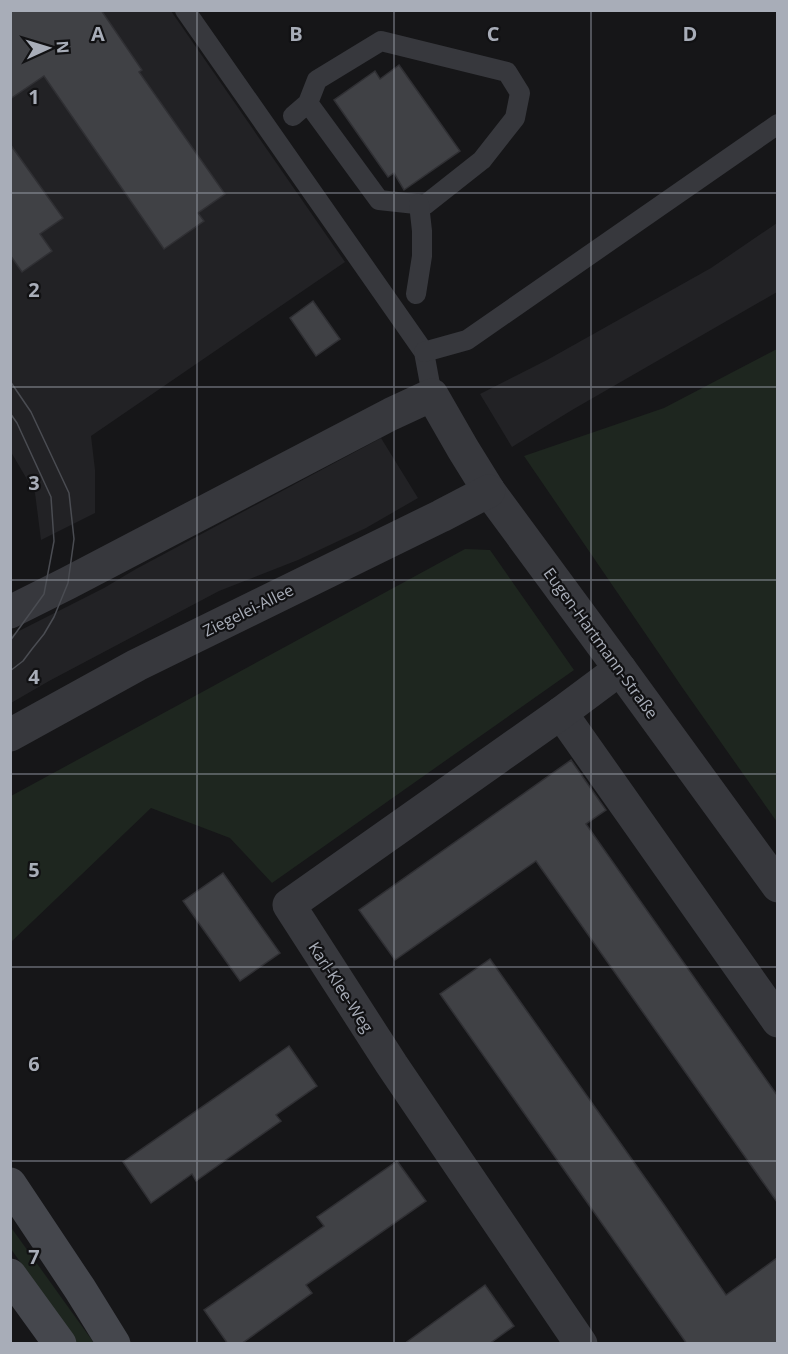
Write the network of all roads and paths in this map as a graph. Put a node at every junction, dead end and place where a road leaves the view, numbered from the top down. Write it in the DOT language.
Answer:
graph roads {
  1 [pos="185,10"];
  2 [pos="308,103"];
  3 [pos="293,116"];
  4 [pos="777,124"];
  5 [pos="419,204"];
  6 [pos="416,294"];
  7 [pos="424,352"];
  8 [pos="432,394"];
  9 [pos="489,491"];
  10 [pos="10,612"];
  11 [pos="620,669"];
  12 [pos="561,713"];
  13 [pos="10,735"];
  14 [pos="777,886"];
  15 [pos="777,1021"];
  16 [pos="10,1184"];
  17 [pos="10,1275"];
  18 [pos="60,1344"];
  19 [pos="114,1344"];
  20 [pos="581,1344"];
  1 -- 7 [label="lane"];
  2 -- 3 [label="lane"];
  2 -- 5 [label="lane"];
  2 -- 5 [label="lane"];
  4 -- 7 [label="lane"];
  5 -- 6 [label="lane"];
  7 -- 8 [label="lane"];
  8 -- 9 [label="street, Eugen-Hartmann-Straße"];
  8 -- 10 [label="street"];
  9 -- 11 [label="street, Eugen-Hartmann-Straße"];
  9 -- 13 [label="street, Ziegelei-Allee"];
  11 -- 12 [label="street, Karl-Klee-Weg"];
  11 -- 14 [label="street, Eugen-Hartmann-Straße"];
  12 -- 15 [label="street"];
  12 -- 20 [label="street, Karl-Klee-Weg"];
  16 -- 19 [label="main road"];
  17 -- 18 [label="main road"];
}
